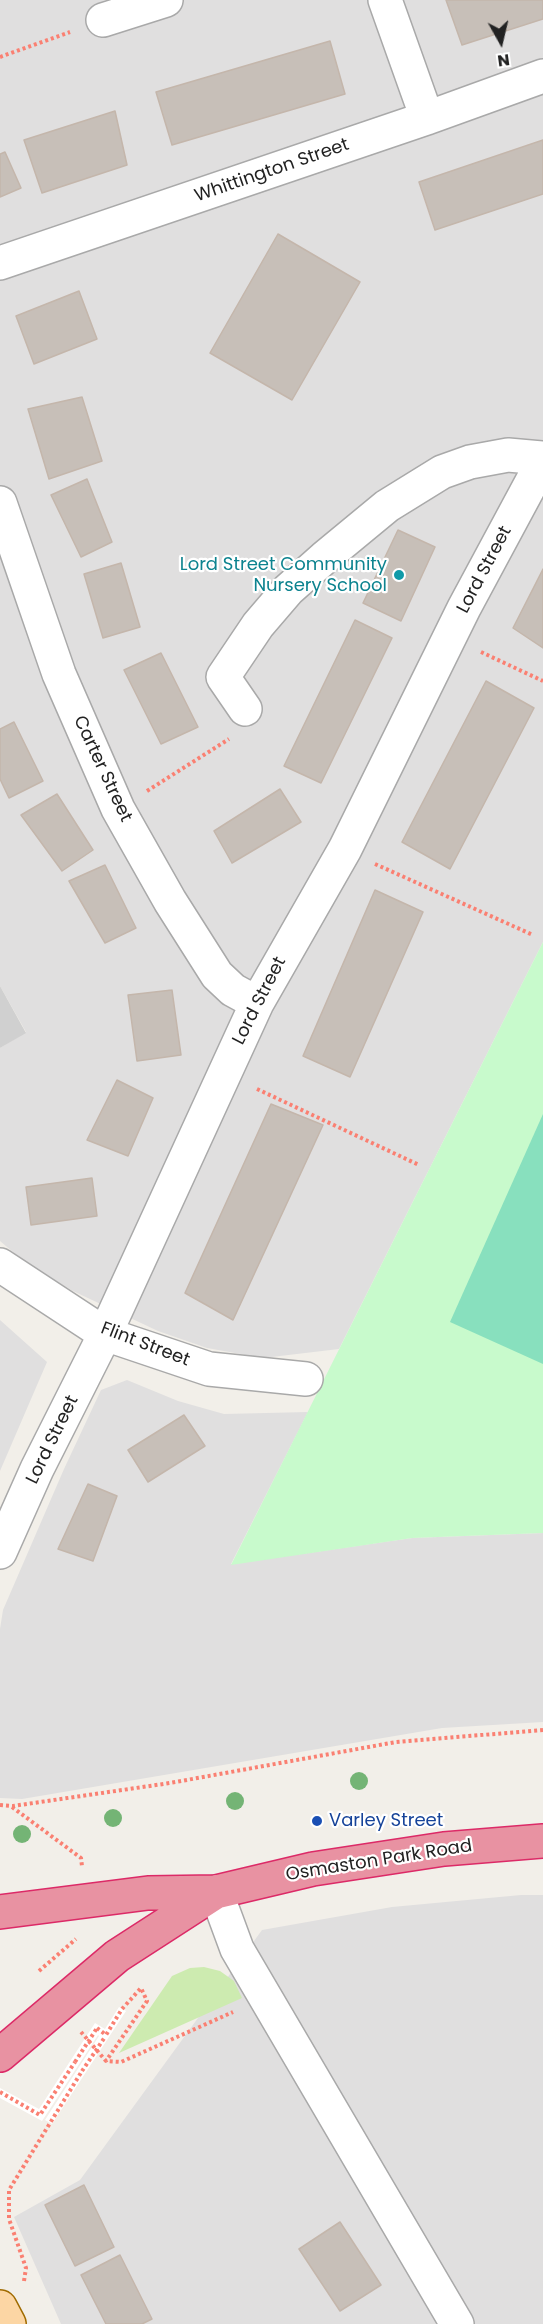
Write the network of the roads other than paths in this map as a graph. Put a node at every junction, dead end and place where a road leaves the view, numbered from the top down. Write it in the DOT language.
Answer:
graph roads {
  1 [pos="166,0"];
  2 [pos="385,0"];
  3 [pos="103,20"];
  4 [pos="543,76"];
  5 [pos="427,118"];
  6 [pos="0,263"];
  7 [pos="543,459"];
  8 [pos="0,503"];
  9 [pos="245,709"];
  10 [pos="257,1003"];
  11 [pos="0,1265"];
  12 [pos="105,1334"];
  13 [pos="306,1379"];
  14 [pos="0,1552"];
  15 [pos="543,1841"];
  16 [pos="216,1892"];
  17 [pos="0,1912"];
  18 [pos="0,2055"];
  19 [pos="457,2324"];
  1 -- 3 [label="street"];
  2 -- 5 [label="street"];
  4 -- 5 [label="street, Whittington Street"];
  5 -- 6 [label="street, Whittington Street"];
  7 -- 9 [label="street"];
  7 -- 10 [label="street, Lord Street"];
  8 -- 10 [label="street, Carter Street"];
  10 -- 12 [label="street, Lord Street"];
  11 -- 12 [label="street, Flint Street"];
  12 -- 13 [label="street, Flint Street"];
  12 -- 14 [label="street, Lord Street"];
  15 -- 16 [label="highway, Osmaston Park Road"];
  16 -- 17 [label="highway, Osmaston Park Road"];
  16 -- 18 [label="highway, Osmaston Park Road"];
  16 -- 19 [label="street"];
}
